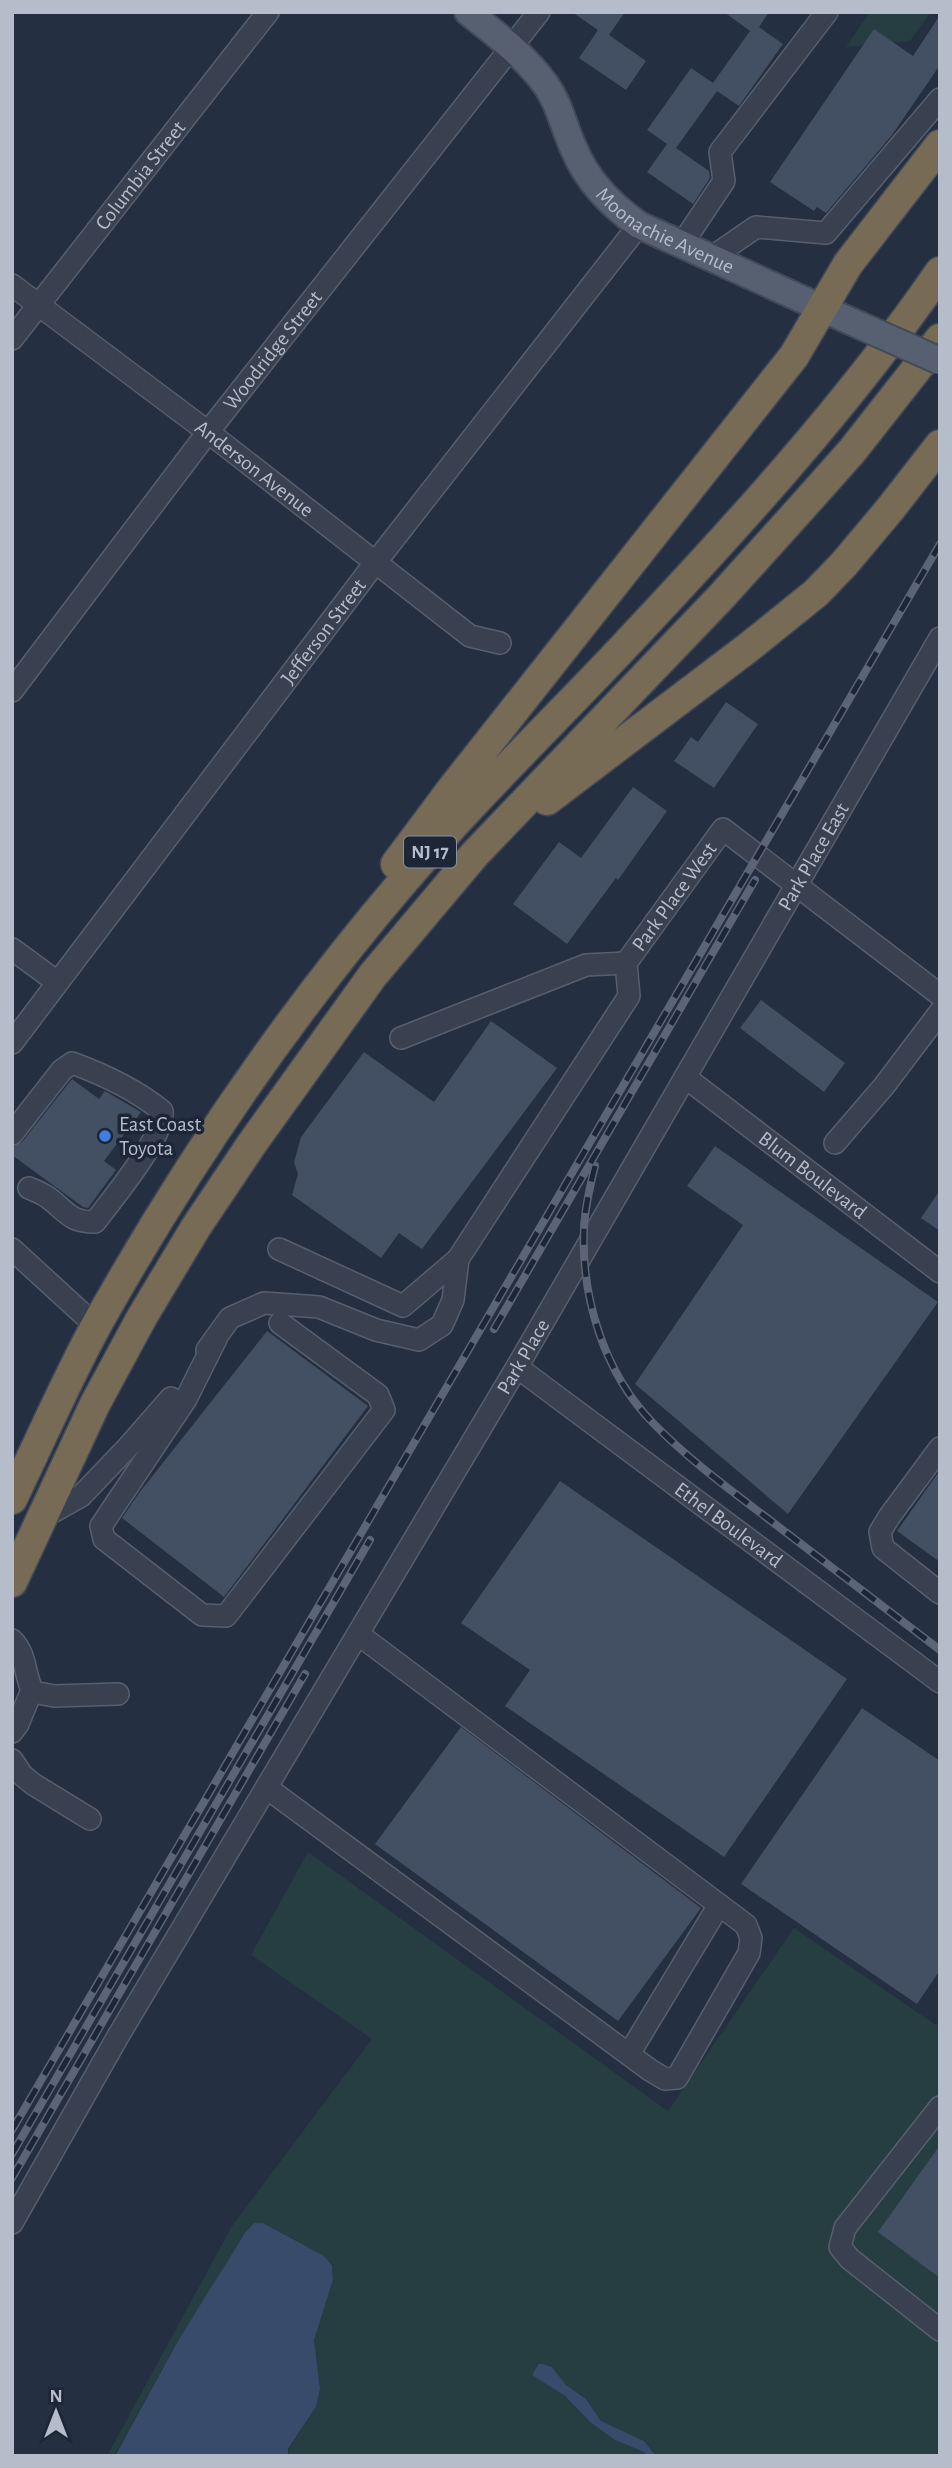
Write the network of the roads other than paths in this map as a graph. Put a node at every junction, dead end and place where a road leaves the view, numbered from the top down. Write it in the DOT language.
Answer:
graph roads {
  1 [pos="268,12"];
  2 [pos="468,12"];
  3 [pos="539,12"];
  4 [pos="827,12"];
  5 [pos="513,47"];
  6 [pos="940,99"];
  7 [pos="940,145"];
  8 [pos="639,225"];
  9 [pos="682,244"];
  10 [pos="711,258"];
  11 [pos="940,272"];
  12 [pos="12,285"];
  13 [pos="38,305"];
  14 [pos="822,307"];
  15 [pos="12,339"];
  16 [pos="940,339"];
  17 [pos="940,361"];
  18 [pos="208,432"];
  19 [pos="940,445"];
  20 [pos="375,563"];
  21 [pos="940,638"];
  22 [pos="500,643"];
  23 [pos="12,691"];
  24 [pos="474,855"];
  25 [pos="797,885"];
  26 [pos="12,949"];
  27 [pos="626,963"];
  28 [pos="57,982"];
  29 [pos="940,995"];
  30 [pos="940,1012"];
  31 [pos="401,1038"];
  32 [pos="12,1043"];
  33 [pos="272,1050"];
  34 [pos="685,1077"];
  35 [pos="12,1135"];
  36 [pos="835,1143"];
  37 [pos="29,1188"];
  38 [pos="12,1249"];
  39 [pos="279,1249"];
  40 [pos="458,1259"];
  41 [pos="940,1272"];
  42 [pos="280,1323"];
  43 [pos="96,1326"];
  44 [pos="216,1339"];
  45 [pos="517,1367"];
  46 [pos="940,1448"];
  47 [pos="12,1499"];
  48 [pos="40,1519"];
  49 [pos="12,1582"];
  50 [pos="940,1593"];
  51 [pos="358,1634"];
  52 [pos="12,1640"];
  53 [pos="940,1682"];
  54 [pos="32,1690"];
  55 [pos="118,1694"];
  56 [pos="12,1732"];
  57 [pos="12,1760"];
  58 [pos="267,1788"];
  59 [pos="90,1819"];
  60 [pos="719,1905"];
  61 [pos="629,2054"];
  62 [pos="940,2107"];
  63 [pos="12,2222"];
  64 [pos="940,2330"];
  1 -- 13 [label="street, Columbia Street"];
  2 -- 5 [label="main road, Moonachie Avenue"];
  3 -- 5 [label="street, Woodridge Street"];
  4 -- 9 [label="street"];
  5 -- 8 [label="main road, Moonachie Avenue"];
  5 -- 18 [label="street, Woodridge Street"];
  6 -- 10 [label="street"];
  7 -- 14 [label="highway"];
  8 -- 9 [label="main road, Moonachie Avenue"];
  8 -- 20 [label="street, Jefferson Street"];
  9 -- 10 [label="main road, Moonachie Avenue"];
  10 -- 14 [label="main road, Moonachie Avenue"];
  11 -- 33 [label="highway, NJ 17"];
  12 -- 13 [label="street, Anderson Avenue"];
  13 -- 15 [label="street, Columbia Street"];
  13 -- 18 [label="street, Anderson Avenue"];
  14 -- 17 [label="main road, Moonachie Avenue, bridge"];
  14 -- 33 [label="highway"];
  16 -- 24 [label="highway, NJ 17"];
  18 -- 20 [label="street, Anderson Avenue"];
  18 -- 23 [label="street, Woodridge Street"];
  19 -- 24 [label="highway"];
  20 -- 22 [label="street, Anderson Avenue"];
  20 -- 28 [label="street, Jefferson Street"];
  21 -- 25 [label="street, Park Place East"];
  24 -- 48 [label="highway, NJ 17"];
  25 -- 27 [label="street, Park Place West"];
  25 -- 29 [label="street"];
  25 -- 34 [label="street, Park Place East"];
  26 -- 28 [label="street"];
  27 -- 31 [label="street"];
  27 -- 40 [label="street"];
  28 -- 32 [label="street, Jefferson Street"];
  30 -- 36 [label="street"];
  33 -- 43 [label="highway, NJ 17"];
  34 -- 41 [label="street, Blum Boulevard"];
  34 -- 45 [label="street, Park Place"];
  35 -- 37 [label="street"];
  38 -- 43 [label="street"];
  39 -- 40 [label="street"];
  40 -- 44 [label="street"];
  42 -- 44 [label="street"];
  43 -- 47 [label="highway, NJ 17"];
  44 -- 48 [label="street"];
  45 -- 51 [label="street, Park Place"];
  45 -- 53 [label="street, Ethel Boulevard"];
  46 -- 50 [label="street"];
  48 -- 49 [label="highway, NJ 17"];
  51 -- 58 [label="street, Park Place"];
  51 -- 60 [label="street"];
  52 -- 54 [label="street"];
  54 -- 55 [label="street"];
  54 -- 56 [label="street"];
  57 -- 59 [label="street"];
  58 -- 61 [label="street"];
  58 -- 63 [label="street, Park Place"];
  60 -- 61 [label="street"];
  60 -- 61 [label="street"];
  62 -- 64 [label="street"];
}
